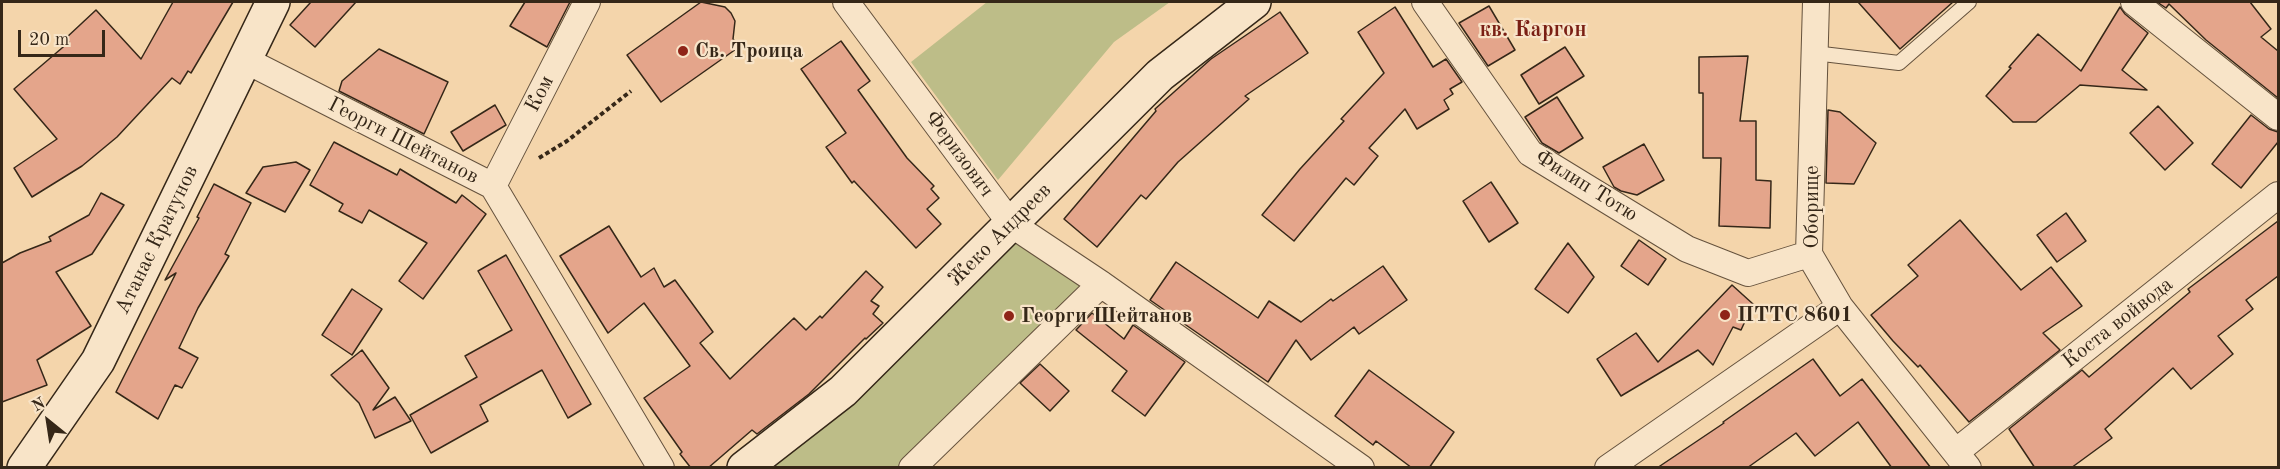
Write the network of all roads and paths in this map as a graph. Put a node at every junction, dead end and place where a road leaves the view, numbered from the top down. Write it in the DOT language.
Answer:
graph roads {
  1 [pos="273,2"];
  2 [pos="587,2"];
  3 [pos="846,2"];
  4 [pos="1254,2"];
  5 [pos="1425,2"];
  6 [pos="1816,2"];
  7 [pos="1968,2"];
  8 [pos="2134,2"];
  9 [pos="1814,53"];
  10 [pos="245,60"];
  11 [pos="631,91"];
  12 [pos="2278,117"];
  13 [pos="493,186"];
  14 [pos="2278,195"];
  15 [pos="1011,224"];
  16 [pos="1809,254"];
  17 [pos="1101,285"];
  18 [pos="1840,307"];
  19 [pos="1962,459"];
  20 [pos="24,468"];
  21 [pos="661,468"];
  22 [pos="744,468"];
  23 [pos="912,468"];
  24 [pos="1361,468"];
  25 [pos="1608,468"];
  1 -- 10 [label="street, Атанас Кратунов"];
  2 -- 13 [label="street, Ком"];
  3 -- 15 [label="street, Феризович"];
  4 -- 15 [label="street, Жеко Андреев"];
  5 -- 16 [label="street, Филип Тотю"];
  6 -- 9 [label="street, Оборище"];
  7 -- 9 [label="lane"];
  8 -- 12 [label="street"];
  9 -- 16 [label="street, Оборище"];
  10 -- 13 [label="street, Георги Шейтанов"];
  10 -- 20 [label="street, Атанас Кратунов"];
  11 -- 13 [label="path"];
  13 -- 21 [label="street, Георги Шейтанов"];
  14 -- 19 [label="street, Коста войвода"];
  15 -- 17 [label="street, Феризович"];
  15 -- 22 [label="street, Жеко Андреев"];
  16 -- 18 [label="street, Оборище"];
  17 -- 23 [label="street"];
  17 -- 24 [label="street, Феризович"];
  18 -- 19 [label="street, Оборище"];
  18 -- 25 [label="street"];
}
